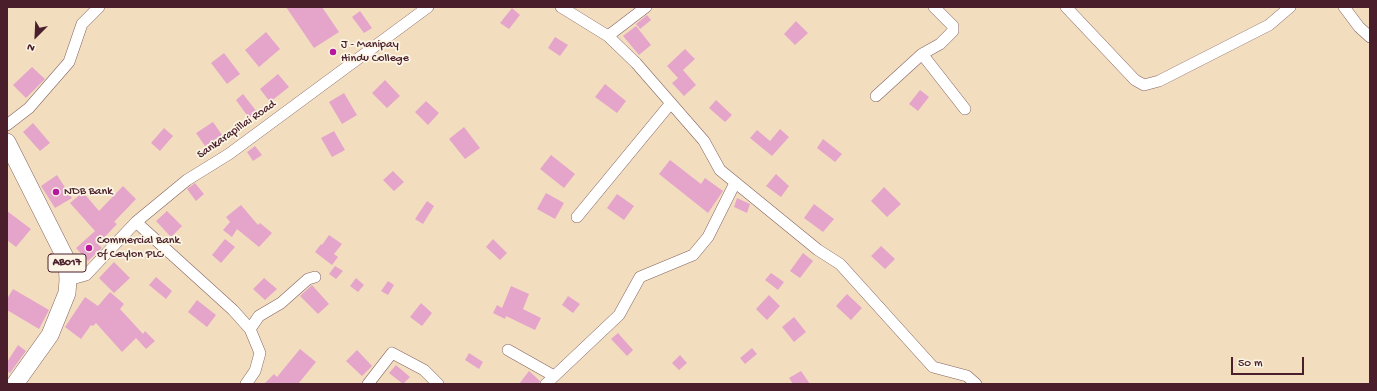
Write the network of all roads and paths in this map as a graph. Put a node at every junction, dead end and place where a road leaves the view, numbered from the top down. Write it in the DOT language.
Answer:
graph roads {
  1 [pos="99,7"];
  2 [pos="428,7"];
  3 [pos="561,7"];
  4 [pos="646,7"];
  5 [pos="934,7"];
  6 [pos="1066,7"];
  7 [pos="1290,7"];
  8 [pos="1344,7"];
  9 [pos="608,36"];
  10 [pos="1370,37"];
  11 [pos="922,54"];
  12 [pos="876,96"];
  13 [pos="671,103"];
  14 [pos="965,109"];
  15 [pos="7,125"];
  16 [pos="9,150"];
  17 [pos="735,183"];
  18 [pos="577,217"];
  19 [pos="136,222"];
  20 [pos="315,277"];
  21 [pos="68,280"];
  22 [pos="250,329"];
  23 [pos="508,350"];
  24 [pos="550,380"];
  25 [pos="15,384"];
  26 [pos="246,384"];
  27 [pos="368,384"];
  28 [pos="438,384"];
  29 [pos="976,384"];
  1 -- 15 [label="street"];
  2 -- 19 [label="street, Sankarapillai Road"];
  3 -- 9 [label="street"];
  4 -- 9 [label="street"];
  5 -- 11 [label="street"];
  6 -- 7 [label="street"];
  8 -- 10 [label="street"];
  9 -- 13 [label="street"];
  11 -- 12 [label="street"];
  11 -- 14 [label="street"];
  13 -- 17 [label="street"];
  13 -- 18 [label="street"];
  16 -- 21 [label="main road, AB017"];
  17 -- 24 [label="street"];
  17 -- 29 [label="street"];
  19 -- 21 [label="street, Sankarapillai Road"];
  19 -- 22 [label="street"];
  20 -- 22 [label="street"];
  21 -- 25 [label="main road, AB017"];
  22 -- 26 [label="street"];
  23 -- 24 [label="street"];
  27 -- 28 [label="street"];
}
